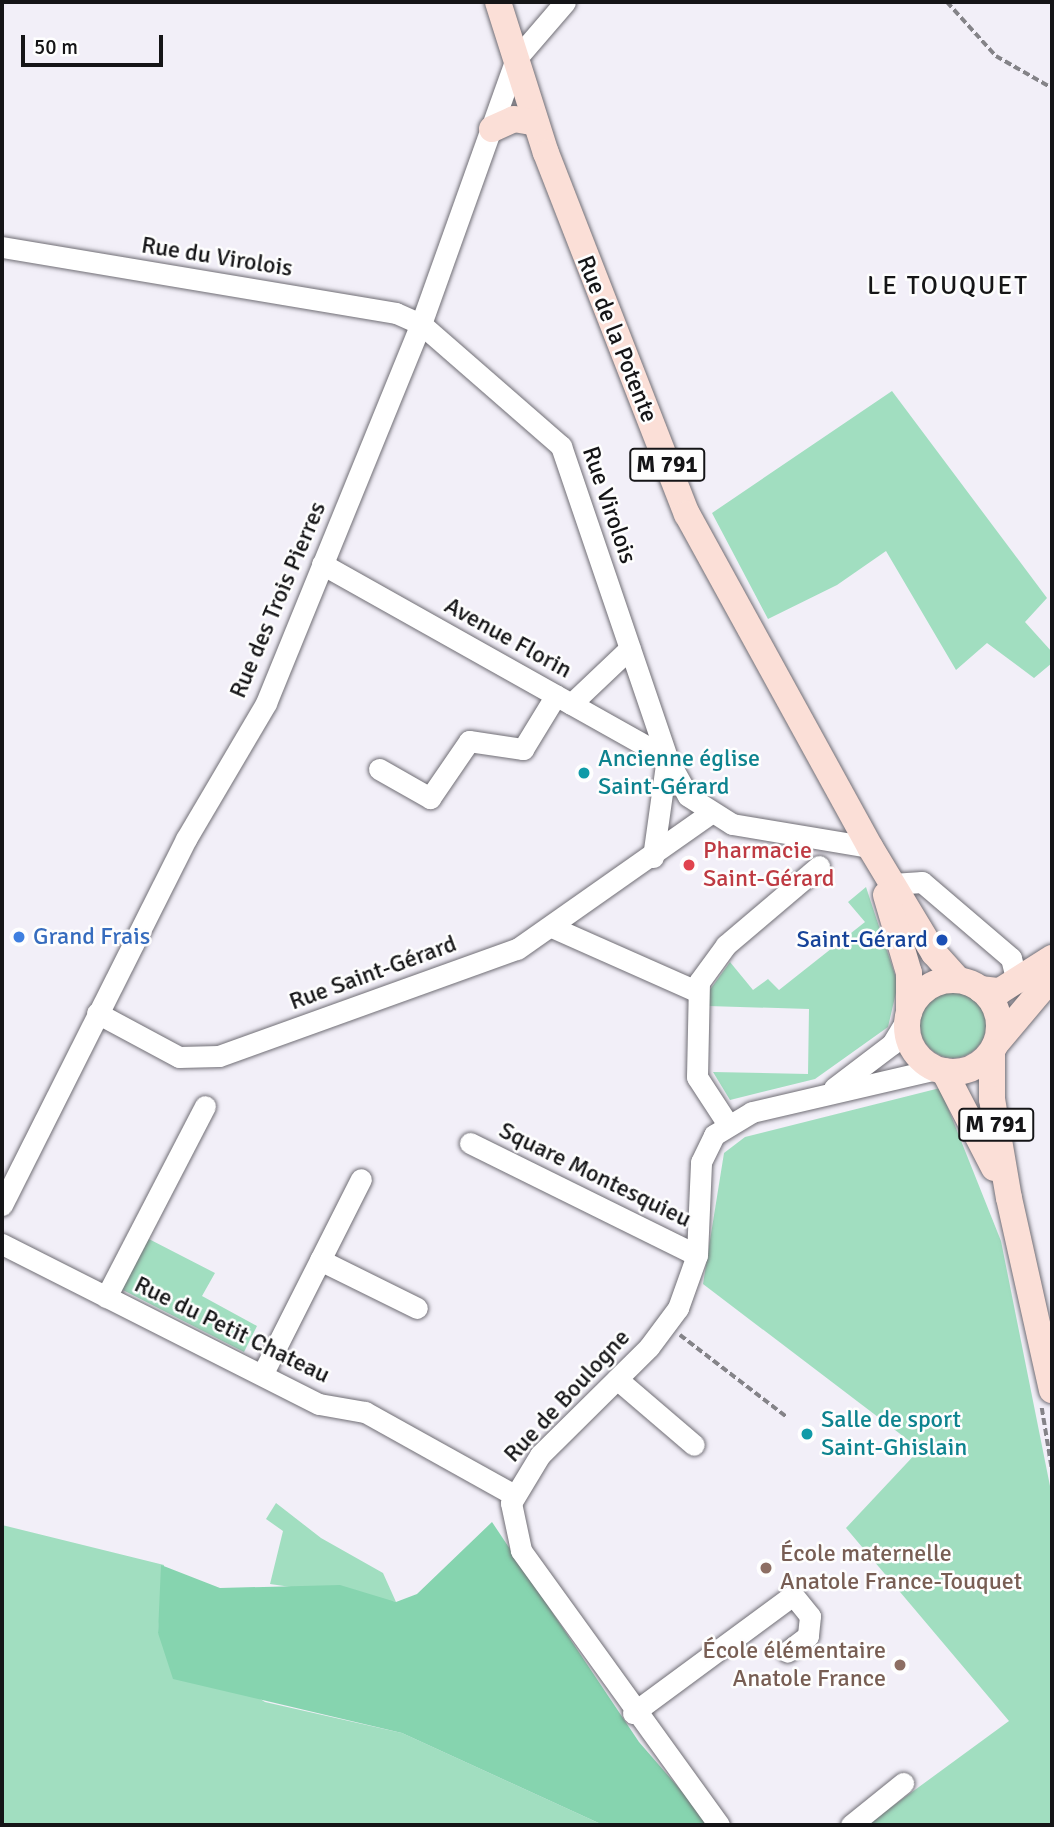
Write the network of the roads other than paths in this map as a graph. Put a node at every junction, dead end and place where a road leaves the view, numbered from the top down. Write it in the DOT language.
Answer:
graph roads {
  1 [pos="499,2"];
  2 [pos="565,2"];
  3 [pos="516,59"];
  4 [pos="536,122"];
  5 [pos="492,129"];
  6 [pos="2,247"];
  7 [pos="421,324"];
  8 [pos="322,564"];
  9 [pos="630,648"];
  10 [pos="563,699"];
  11 [pos="667,758"];
  12 [pos="379,769"];
  13 [pos="709,814"];
  14 [pos="870,847"];
  15 [pos="653,857"];
  16 [pos="819,866"];
  17 [pos="892,884"];
  18 [pos="554,928"];
  19 [pos="1052,958"];
  20 [pos="1052,976"];
  21 [pos="1017,982"];
  22 [pos="969,984"];
  23 [pos="696,991"];
  24 [pos="97,1013"];
  25 [pos="908,1016"];
  26 [pos="994,1048"];
  27 [pos="940,1070"];
  28 [pos="816,1096"];
  29 [pos="205,1106"];
  30 [pos="727,1123"];
  31 [pos="470,1143"];
  32 [pos="361,1179"];
  33 [pos="1009,1198"];
  34 [pos="2,1205"];
  35 [pos="2,1244"];
  36 [pos="696,1255"];
  37 [pos="320,1260"];
  38 [pos="106,1297"];
  39 [pos="417,1308"];
  40 [pos="263,1374"];
  41 [pos="617,1379"];
  42 [pos="1052,1390"];
  43 [pos="694,1445"];
  44 [pos="514,1494"];
  45 [pos="787,1653"];
  46 [pos="633,1713"];
  47 [pos="903,1783"];
  48 [pos="719,1825"];
  49 [pos="851,1825"];
  1 -- 3 [label="main road, Rue de la Potente / M 791"];
  2 -- 3 [label="street, Rue des Trois Pierres"];
  3 -- 4 [label="main road, Rue de la Potente / M 791"];
  3 -- 5 [label="street, Rue des Trois Pierres"];
  4 -- 5 [label="main road"];
  4 -- 14 [label="main road, Rue de la Potente / M 791"];
  5 -- 7 [label="street, Rue des Trois Pierres"];
  6 -- 7 [label="street, Rue du Virolois"];
  7 -- 8 [label="street, Rue des Trois Pierres"];
  7 -- 9 [label="street, Rue Virolois"];
  8 -- 10 [label="street, Avenue Florin"];
  8 -- 24 [label="street, Rue des Trois Pierres"];
  9 -- 10 [label="street"];
  9 -- 11 [label="street, Rue Virolois"];
  10 -- 11 [label="street, Avenue Florin"];
  10 -- 12 [label="street"];
  11 -- 13 [label="street, Rue Virolois"];
  11 -- 15 [label="street"];
  13 -- 14 [label="street"];
  13 -- 15 [label="street, Rue Saint-Gérard"];
  14 -- 17 [label="main road, Rue de la Potente / M 791"];
  14 -- 25 [label="main road, Rue de la Potente / M 791"];
  15 -- 18 [label="street, Rue Saint-Gérard"];
  16 -- 23 [label="street"];
  17 -- 21 [label="street"];
  17 -- 22 [label="main road, Rue de la Potente / M 791"];
  18 -- 23 [label="street"];
  18 -- 24 [label="street, Rue Saint-Gérard"];
  19 -- 21 [label="main road"];
  20 -- 26 [label="main road"];
  21 -- 22 [label="main road"];
  22 -- 25 [label="main road"];
  22 -- 26 [label="main road"];
  23 -- 30 [label="street"];
  24 -- 34 [label="street, Rue des Trois Pierres"];
  25 -- 27 [label="main road"];
  25 -- 28 [label="street"];
  26 -- 27 [label="main road"];
  26 -- 33 [label="main road, M 791"];
  27 -- 28 [label="street"];
  27 -- 33 [label="main road, M 791"];
  28 -- 30 [label="street"];
  29 -- 38 [label="street"];
  30 -- 36 [label="street, Rue de Boulogne"];
  31 -- 36 [label="street, Square Montesquieu"];
  32 -- 37 [label="street"];
  33 -- 42 [label="main road, M 791"];
  35 -- 38 [label="street, Rue du Petit Chateau"];
  36 -- 41 [label="street, Rue de Boulogne"];
  37 -- 39 [label="street"];
  37 -- 40 [label="street"];
  38 -- 40 [label="street, Rue du Petit Chateau"];
  40 -- 44 [label="street, Rue du Petit Chateau"];
  41 -- 43 [label="street"];
  41 -- 44 [label="street, Rue de Boulogne"];
  44 -- 46 [label="street, Rue de Boulogne"];
  45 -- 46 [label="street"];
  46 -- 48 [label="street, Rue de Boulogne"];
  47 -- 49 [label="street"];
}
